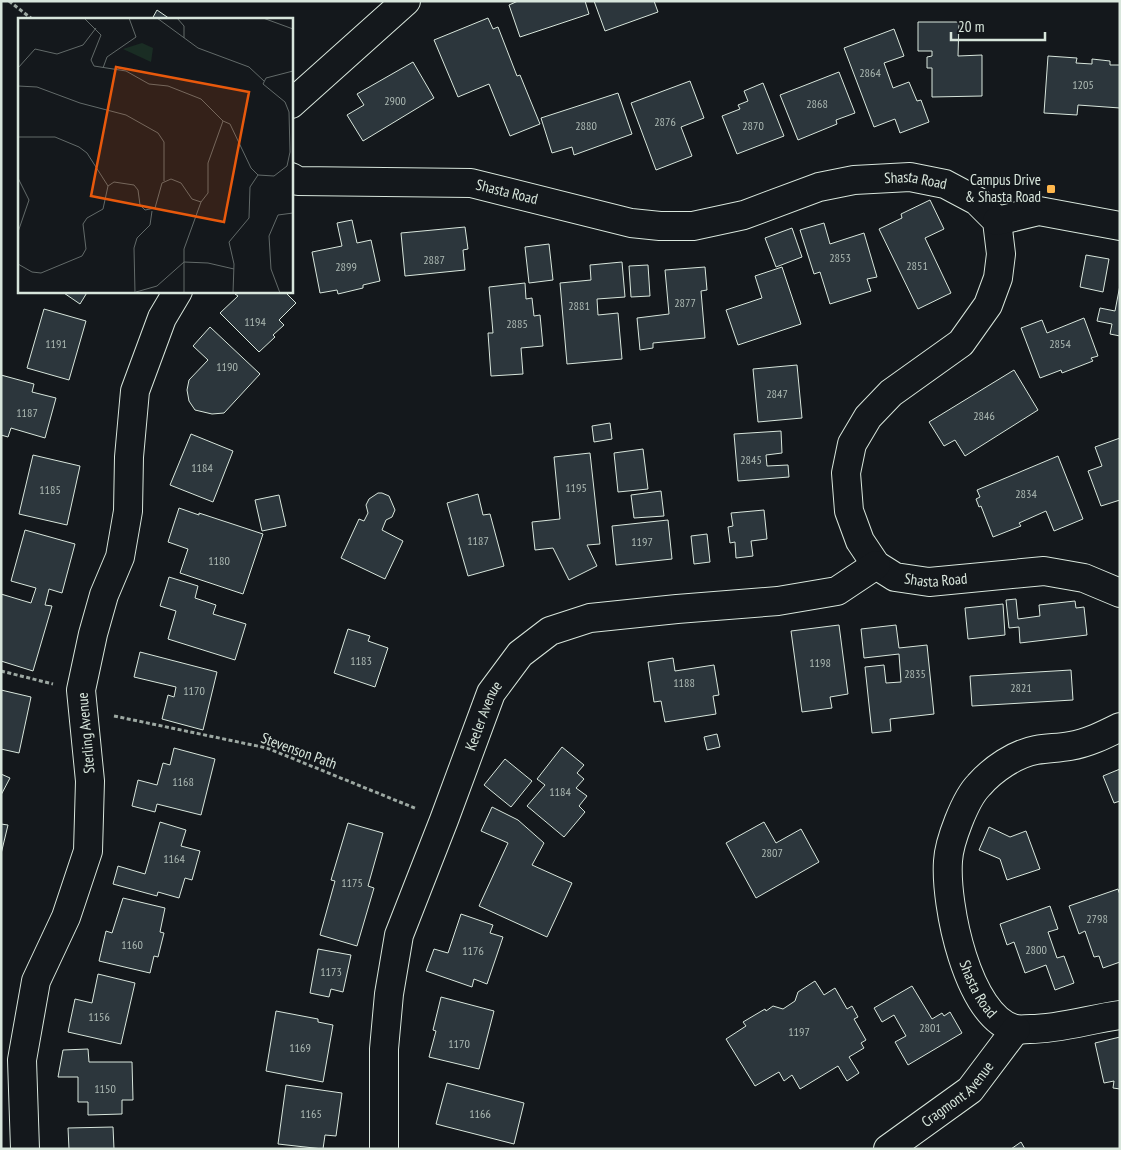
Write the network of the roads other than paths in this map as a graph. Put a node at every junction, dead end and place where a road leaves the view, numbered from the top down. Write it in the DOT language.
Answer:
graph roads {
  1 [pos="406,1"];
  2 [pos="292,103"];
  3 [pos="292,178"];
  4 [pos="997,222"];
  5 [pos="1120,226"];
  6 [pos="177,292"];
  7 [pos="876,565"];
  8 [pos="1120,593"];
  9 [pos="1120,727"];
  10 [pos="1120,1015"];
  11 [pos="1016,1029"];
  12 [pos="26,1149"];
  13 [pos="384,1149"];
  14 [pos="888,1149"];
  1 -- 2 [label="street"];
  3 -- 4 [label="street, Shasta Road"];
  4 -- 5 [label="street"];
  4 -- 7 [label="street, Shasta Road"];
  6 -- 12 [label="street, Sterling Avenue"];
  7 -- 8 [label="street, Shasta Road"];
  7 -- 13 [label="street, Keeler Avenue"];
  9 -- 11 [label="street, Shasta Road"];
  10 -- 11 [label="street, Shasta Road"];
  11 -- 14 [label="street, Cragmont Avenue"];
}
